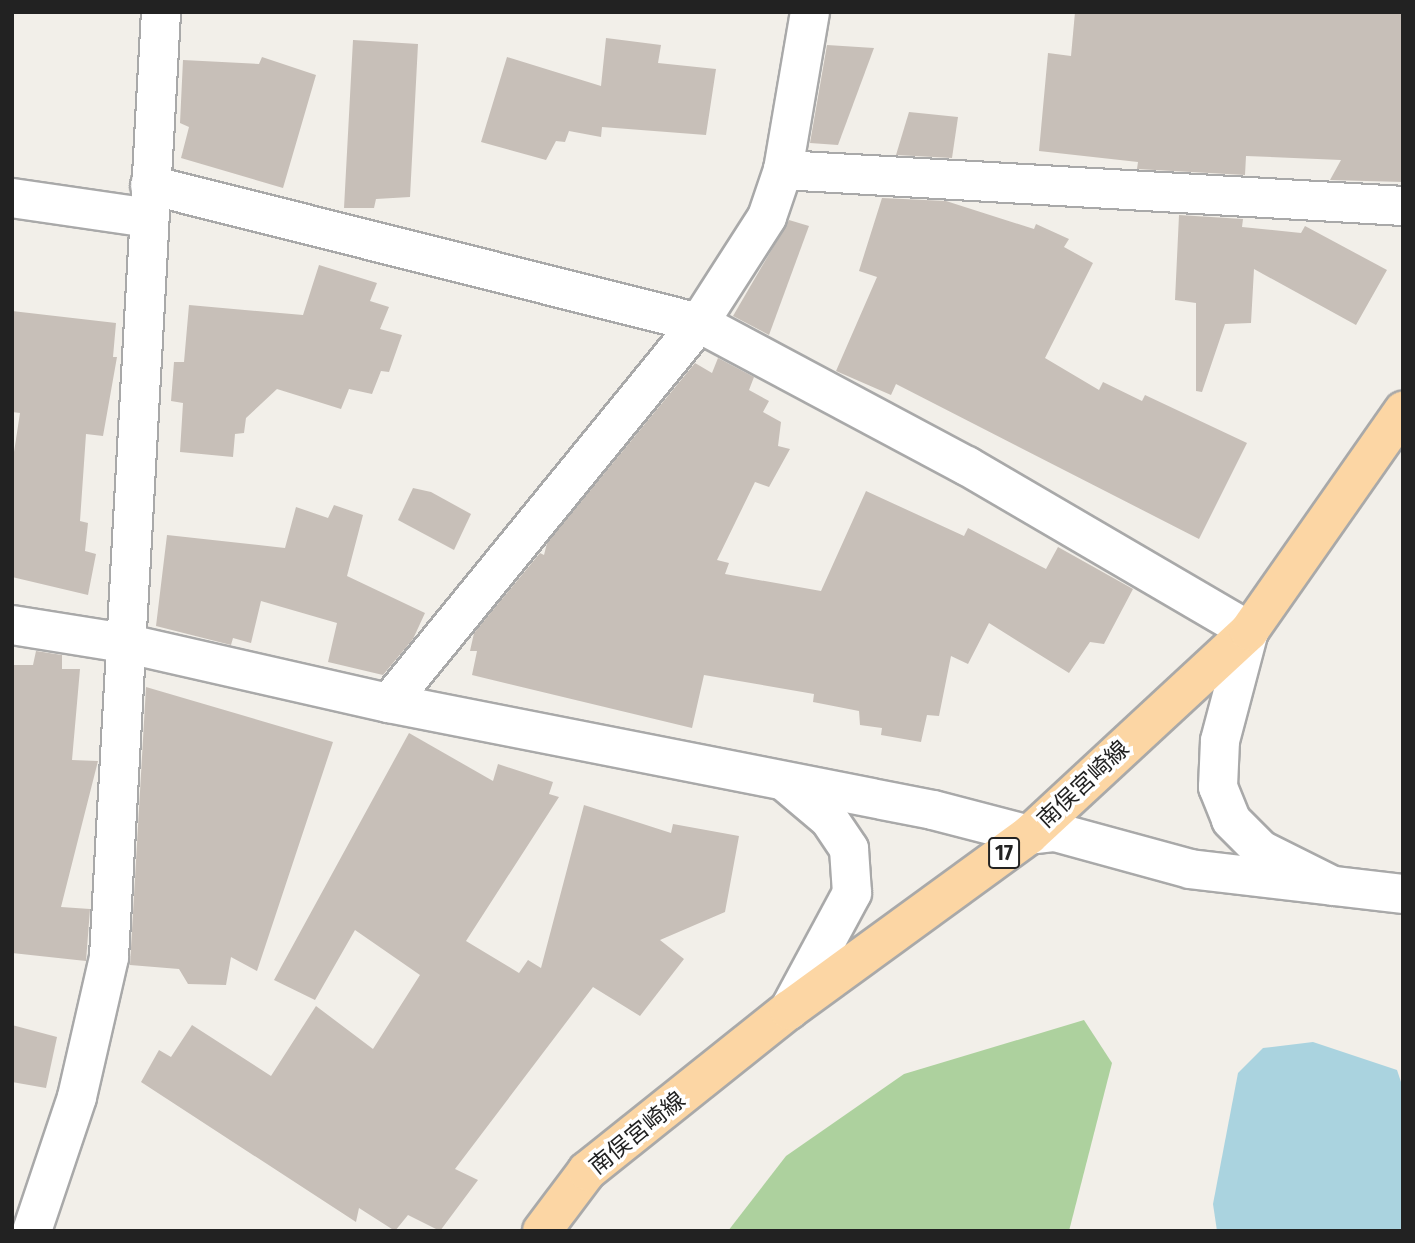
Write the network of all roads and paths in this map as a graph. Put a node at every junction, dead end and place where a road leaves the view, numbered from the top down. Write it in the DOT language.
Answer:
graph roads {
  1 [pos="161,12"];
  2 [pos="810,12"];
  3 [pos="783,170"];
  4 [pos="12,198"];
  5 [pos="150,202"];
  6 [pos="1403,206"];
  7 [pos="699,323"];
  8 [pos="1403,411"];
  9 [pos="12,625"];
  10 [pos="1249,631"];
  11 [pos="124,643"];
  12 [pos="389,703"];
  13 [pos="781,779"];
  14 [pos="1029,835"];
  15 [pos="1333,886"];
  16 [pos="1403,894"];
  17 [pos="789,1010"];
  18 [pos="32,1231"];
  19 [pos="542,1231"];
  1 -- 5 [label="street"];
  2 -- 3 [label="street"];
  3 -- 6 [label="street"];
  3 -- 7 [label="street"];
  4 -- 5 [label="street"];
  5 -- 7 [label="street"];
  5 -- 11 [label="street"];
  7 -- 10 [label="street"];
  7 -- 12 [label="street"];
  8 -- 10 [label="main road, 南俣宮崎線 / 17"];
  9 -- 11 [label="street"];
  10 -- 14 [label="main road, 南俣宮崎線 / 17"];
  10 -- 15 [label="street"];
  11 -- 12 [label="street"];
  11 -- 18 [label="street"];
  12 -- 13 [label="street"];
  13 -- 14 [label="street"];
  13 -- 17 [label="street"];
  14 -- 15 [label="street"];
  14 -- 17 [label="main road, 南俣宮崎線 / 17"];
  15 -- 16 [label="street"];
  17 -- 19 [label="main road, 南俣宮崎線 / 17"];
}
